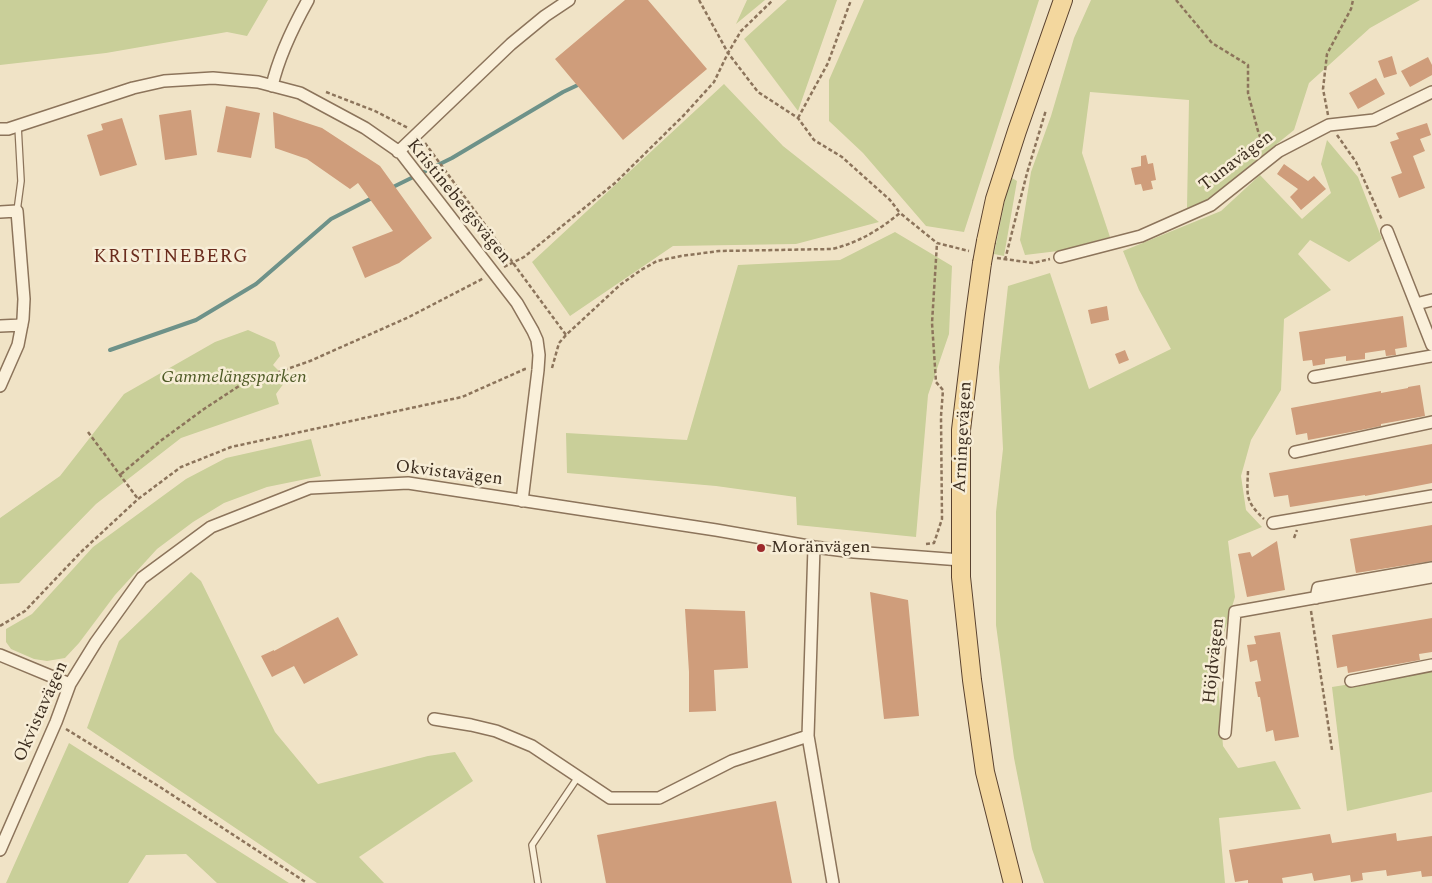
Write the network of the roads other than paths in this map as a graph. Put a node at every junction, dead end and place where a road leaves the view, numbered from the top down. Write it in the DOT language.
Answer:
graph roads {
  1 [pos="308,0"];
  2 [pos="569,0"];
  3 [pos="1063,0"];
  4 [pos="272,86"];
  5 [pos="1432,92"];
  6 [pos="18,125"];
  7 [pos="0,130"];
  8 [pos="398,152"];
  9 [pos="17,211"];
  10 [pos="0,212"];
  11 [pos="1387,231"];
  12 [pos="1060,257"];
  13 [pos="1432,300"];
  14 [pos="1416,304"];
  15 [pos="22,325"];
  16 [pos="0,326"];
  17 [pos="1432,345"];
  18 [pos="1432,356"];
  19 [pos="1314,377"];
  20 [pos="0,386"];
  21 [pos="1432,422"];
  22 [pos="1295,452"];
  23 [pos="1432,496"];
  24 [pos="522,501"];
  25 [pos="1273,524"];
  26 [pos="814,547"];
  27 [pos="961,560"];
  28 [pos="1432,568"];
  29 [pos="1432,577"];
  30 [pos="1312,599"];
  31 [pos="0,655"];
  32 [pos="1432,665"];
  33 [pos="1351,681"];
  34 [pos="70,684"];
  35 [pos="434,719"];
  36 [pos="1225,734"];
  37 [pos="808,736"];
  38 [pos="578,777"];
  39 [pos="0,850"];
  40 [pos="538,883"];
  41 [pos="833,883"];
  42 [pos="1013,883"];
  1 -- 4 [label="street"];
  2 -- 8 [label="street"];
  3 -- 27 [label="main road, Arningevägen, bridge"];
  4 -- 6 [label="street, Kristinebergsvägen"];
  4 -- 8 [label="street, Kristinebergsvägen"];
  5 -- 12 [label="street, Tunavägen"];
  6 -- 7 [label="street, Kristinebergsvägen"];
  6 -- 9 [label="lane"];
  8 -- 24 [label="street, Kristinebergsvägen"];
  9 -- 10 [label="street"];
  9 -- 15 [label="street"];
  11 -- 14 [label="street"];
  13 -- 14 [label="street"];
  14 -- 17 [label="street"];
  15 -- 16 [label="street"];
  15 -- 20 [label="street"];
  18 -- 19 [label="street"];
  21 -- 22 [label="street"];
  23 -- 25 [label="street"];
  24 -- 26 [label="street, Okvistavägen"];
  24 -- 34 [label="street, Okvistavägen"];
  26 -- 27 [label="street, Okvistavägen"];
  26 -- 37 [label="street"];
  27 -- 42 [label="main road, Arningevägen"];
  28 -- 30 [label="street, Höjdvägen"];
  29 -- 30 [label="street, Höjdvägen"];
  30 -- 36 [label="street, Höjdvägen"];
  31 -- 34 [label="street"];
  32 -- 33 [label="street"];
  34 -- 39 [label="street, Okvistavägen"];
  35 -- 38 [label="street"];
  37 -- 38 [label="street"];
  37 -- 41 [label="street"];
  38 -- 40 [label="lane"];
}
